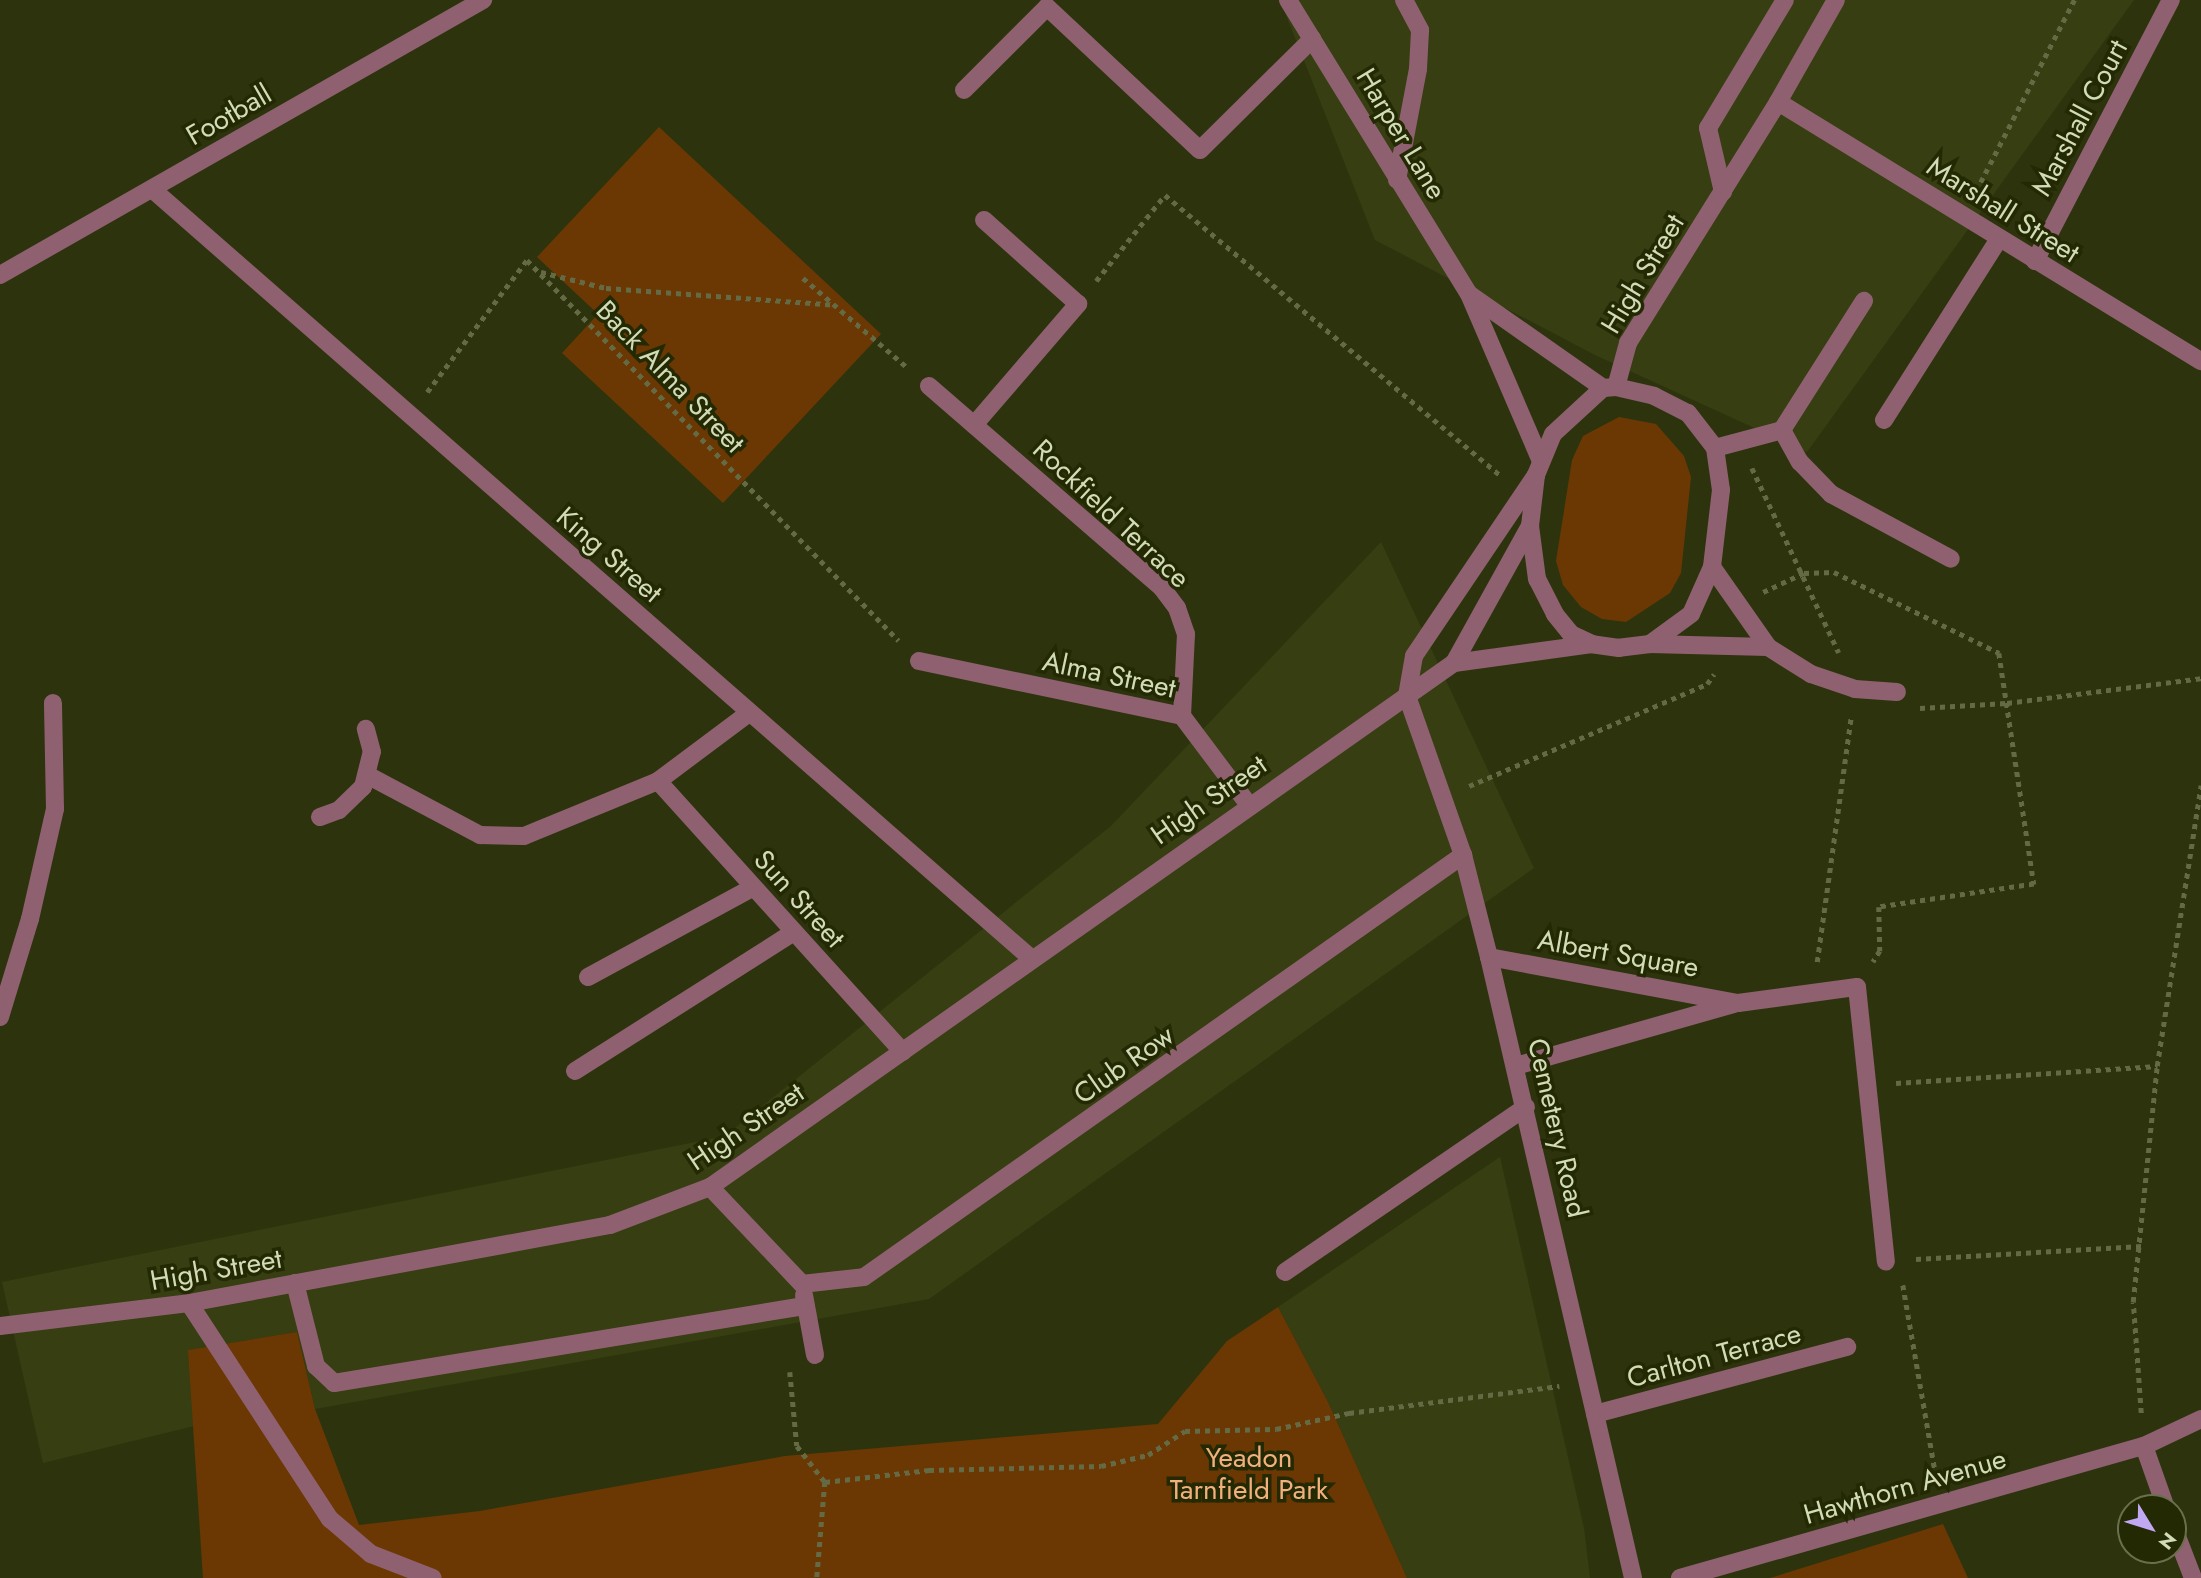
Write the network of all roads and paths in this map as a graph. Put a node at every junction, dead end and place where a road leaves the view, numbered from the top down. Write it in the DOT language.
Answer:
graph roads {
  1 [pos="483,0"];
  2 [pos="1288,0"];
  3 [pos="1404,0"];
  4 [pos="1784,0"];
  5 [pos="1836,0"];
  6 [pos="2074,0"];
  7 [pos="2171,0"];
  8 [pos="1312,39"];
  9 [pos="964,90"];
  10 [pos="1778,102"];
  11 [pos="1397,180"];
  12 [pos="152,189"];
  13 [pos="1723,192"];
  14 [pos="1963,217"];
  15 [pos="984,219"];
  16 [pos="1999,239"];
  17 [pos="2035,261"];
  18 [pos="538,272"];
  19 [pos="0,275"];
  20 [pos="803,278"];
  21 [pos="1469,294"];
  22 [pos="1864,300"];
  23 [pos="1079,304"];
  24 [pos="835,305"];
  25 [pos="2201,361"];
  26 [pos="929,386"];
  27 [pos="1610,388"];
  28 [pos="410,415"];
  29 [pos="1884,420"];
  30 [pos="974,425"];
  31 [pos="1782,430"];
  32 [pos="1715,448"];
  33 [pos="1538,467"];
  34 [pos="1523,495"];
  35 [pos="1530,526"];
  36 [pos="1951,559"];
  37 [pos="1712,567"];
  38 [pos="1749,619"];
  39 [pos="1592,644"];
  40 [pos="1650,644"];
  41 [pos="1734,646"];
  42 [pos="1769,647"];
  43 [pos="919,662"];
  44 [pos="1454,663"];
  45 [pos="2201,678"];
  46 [pos="1897,692"];
  47 [pos="1407,696"];
  48 [pos="53,703"];
  49 [pos="2007,703"];
  50 [pos="749,713"];
  51 [pos="1182,716"];
  52 [pos="366,729"];
  53 [pos="369,776"];
  54 [pos="659,781"];
  55 [pos="2201,785"];
  56 [pos="1443,797"];
  57 [pos="1248,804"];
  58 [pos="320,817"];
  59 [pos="1463,855"];
  60 [pos="752,888"];
  61 [pos="794,932"];
  62 [pos="1489,957"];
  63 [pos="1032,959"];
  64 [pos="589,977"];
  65 [pos="1857,987"];
  66 [pos="1738,1003"];
  67 [pos="0,1017"];
  68 [pos="903,1052"];
  69 [pos="1516,1066"];
  70 [pos="2157,1066"];
  71 [pos="575,1071"];
  72 [pos="1867,1085"];
  73 [pos="1525,1107"];
  74 [pos="710,1187"];
  75 [pos="2142,1246"];
  76 [pos="1892,1261"];
  77 [pos="1285,1272"];
  78 [pos="295,1283"];
  79 [pos="802,1284"];
  80 [pos="189,1303"];
  81 [pos="806,1306"];
  82 [pos="0,1326"];
  83 [pos="1847,1347"];
  84 [pos="815,1355"];
  85 [pos="1559,1386"];
  86 [pos="1595,1413"];
  87 [pos="2201,1419"];
  88 [pos="2144,1447"];
  89 [pos="825,1482"];
  90 [pos="2161,1494"];
  91 [pos="1940,1504"];
  92 [pos="433,1578"];
  93 [pos="817,1578"];
  94 [pos="1633,1578"];
  95 [pos="1680,1578"];
  1 -- 12 [label="street, Football"];
  2 -- 8 [label="street, Harper Lane"];
  3 -- 11 [label="street"];
  4 -- 13 [label="street"];
  5 -- 10 [label="street, High Street"];
  6 -- 14 [label="path"];
  7 -- 17 [label="street, Marshall Court"];
  8 -- 9 [label="street"];
  8 -- 11 [label="street, Harper Lane"];
  10 -- 13 [label="street, High Street"];
  10 -- 14 [label="street, Marshall Street"];
  11 -- 21 [label="street, Harper Lane"];
  12 -- 19 [label="street, Football"];
  12 -- 28 [label="street, King Street"];
  13 -- 27 [label="street, High Street"];
  14 -- 16 [label="street, Marshall Street"];
  15 -- 23 [label="street"];
  16 -- 17 [label="street, Marshall Street"];
  16 -- 29 [label="street"];
  17 -- 25 [label="street, Marshall Street"];
  18 -- 24 [label="path"];
  18 -- 28 [label="path"];
  18 -- 43 [label="path, Back Alma Street"];
  20 -- 24 [label="path"];
  21 -- 27 [label="street, Harper Lane"];
  21 -- 33 [label="street, Harper Lane"];
  22 -- 31 [label="street"];
  23 -- 30 [label="street"];
  23 -- 34 [label="path"];
  24 -- 26 [label="path"];
  26 -- 30 [label="street, Rockfield Terrace"];
  27 -- 32 [label="street"];
  27 -- 33 [label="street, High Street"];
  28 -- 50 [label="street, King Street"];
  30 -- 51 [label="street, Rockfield Terrace"];
  31 -- 32 [label="street"];
  31 -- 36 [label="street"];
  32 -- 37 [label="street"];
  33 -- 34 [label="street, High Street"];
  33 -- 35 [label="street, High Street"];
  34 -- 47 [label="street, High Street"];
  35 -- 39 [label="street, High Street"];
  35 -- 44 [label="street, High Street"];
  37 -- 38 [label="street"];
  37 -- 40 [label="street"];
  38 -- 42 [label="street"];
  38 -- 49 [label="path"];
  39 -- 40 [label="street, High Street"];
  39 -- 44 [label="street, High Street"];
  40 -- 41 [label="street"];
  41 -- 42 [label="street"];
  41 -- 56 [label="path"];
  42 -- 46 [label="street"];
  43 -- 51 [label="street, Alma Street"];
  44 -- 47 [label="street, High Street"];
  45 -- 49 [label="path"];
  46 -- 49 [label="path"];
  47 -- 56 [label="street, Cemetery Road"];
  47 -- 57 [label="street, High Street"];
  48 -- 67 [label="street"];
  49 -- 65 [label="path"];
  50 -- 54 [label="street"];
  50 -- 63 [label="street, King Street"];
  51 -- 57 [label="street, Alma Street"];
  52 -- 53 [label="street"];
  53 -- 54 [label="street"];
  53 -- 58 [label="street"];
  54 -- 60 [label="street, Sun Street"];
  55 -- 70 [label="path"];
  56 -- 59 [label="street, Cemetery Road"];
  57 -- 63 [label="street, High Street"];
  59 -- 62 [label="street, Cemetery Road"];
  59 -- 79 [label="street, Club Row"];
  60 -- 61 [label="street, Sun Street"];
  60 -- 64 [label="street"];
  61 -- 68 [label="street, Sun Street"];
  61 -- 71 [label="street"];
  62 -- 66 [label="street, Albert Square"];
  62 -- 69 [label="street, Cemetery Road"];
  63 -- 68 [label="street, High Street"];
  65 -- 66 [label="street, Albert Square"];
  65 -- 72 [label="street"];
  66 -- 69 [label="street, Albert Square"];
  68 -- 74 [label="street, High Street"];
  69 -- 73 [label="street, Cemetery Road"];
  70 -- 72 [label="path"];
  70 -- 75 [label="path"];
  72 -- 76 [label="street"];
  73 -- 77 [label="street"];
  73 -- 86 [label="street, Cemetery Road"];
  74 -- 78 [label="street, High Street"];
  74 -- 79 [label="street"];
  75 -- 76 [label="path"];
  75 -- 88 [label="path"];
  76 -- 91 [label="path"];
  78 -- 80 [label="street, High Street"];
  78 -- 81 [label="street"];
  79 -- 81 [label="street"];
  80 -- 82 [label="street, High Street"];
  80 -- 92 [label="street"];
  81 -- 84 [label="street"];
  83 -- 86 [label="street, Carlton Terrace"];
  84 -- 89 [label="path"];
  85 -- 89 [label="path"];
  86 -- 94 [label="street, Cemetery Road"];
  87 -- 88 [label="street, Hawthorn Avenue"];
  88 -- 90 [label="street"];
  88 -- 91 [label="street, Hawthorn Avenue"];
  89 -- 93 [label="path"];
  91 -- 95 [label="street, Hawthorn Avenue"];
}
